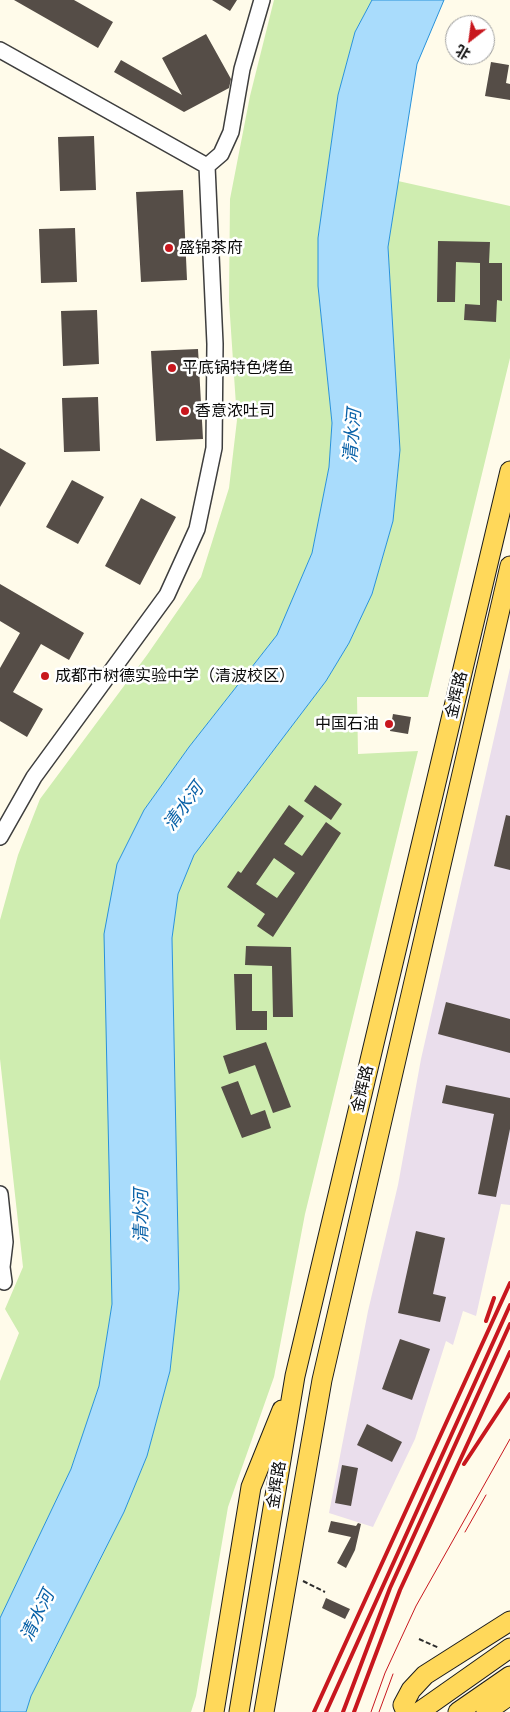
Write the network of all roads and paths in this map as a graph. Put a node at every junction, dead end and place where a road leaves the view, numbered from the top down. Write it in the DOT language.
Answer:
graph roads {
  1 [pos="262,0"];
  2 [pos="0,50"];
  3 [pos="207,166"];
  4 [pos="510,471"];
  5 [pos="510,566"];
  6 [pos="0,837"];
  7 [pos="0,1194"];
  8 [pos="0,1279"];
  9 [pos="295,1376"];
  10 [pos="298,1579"];
  11 [pos="325,1592"];
  12 [pos="510,1621"];
  13 [pos="419,1639"];
  14 [pos="510,1648"];
  15 [pos="454,1656"];
  16 [pos="510,1676"];
  17 [pos="510,1695"];
  18 [pos="214,1712"];
  19 [pos="239,1712"];
  20 [pos="264,1712"];
  21 [pos="406,1712"];
  22 [pos="419,1712"];
  23 [pos="458,1712"];
  24 [pos="486,1712"];
  1 -- 3 [label="street"];
  2 -- 3 [label="street"];
  3 -- 6 [label="street"];
  4 -- 9 [label="main road, 金辉路"];
  5 -- 20 [label="main road, 金辉路"];
  7 -- 8 [label="street"];
  9 -- 18 [label="main road"];
  9 -- 19 [label="main road, 金辉路"];
  10 -- 11 [label="path"];
  12 -- 15 [label="main road"];
  13 -- 15 [label="path"];
  14 -- 22 [label="main road"];
  15 -- 21 [label="main road"];
  16 -- 23 [label="main road"];
  17 -- 24 [label="main road"];
}
